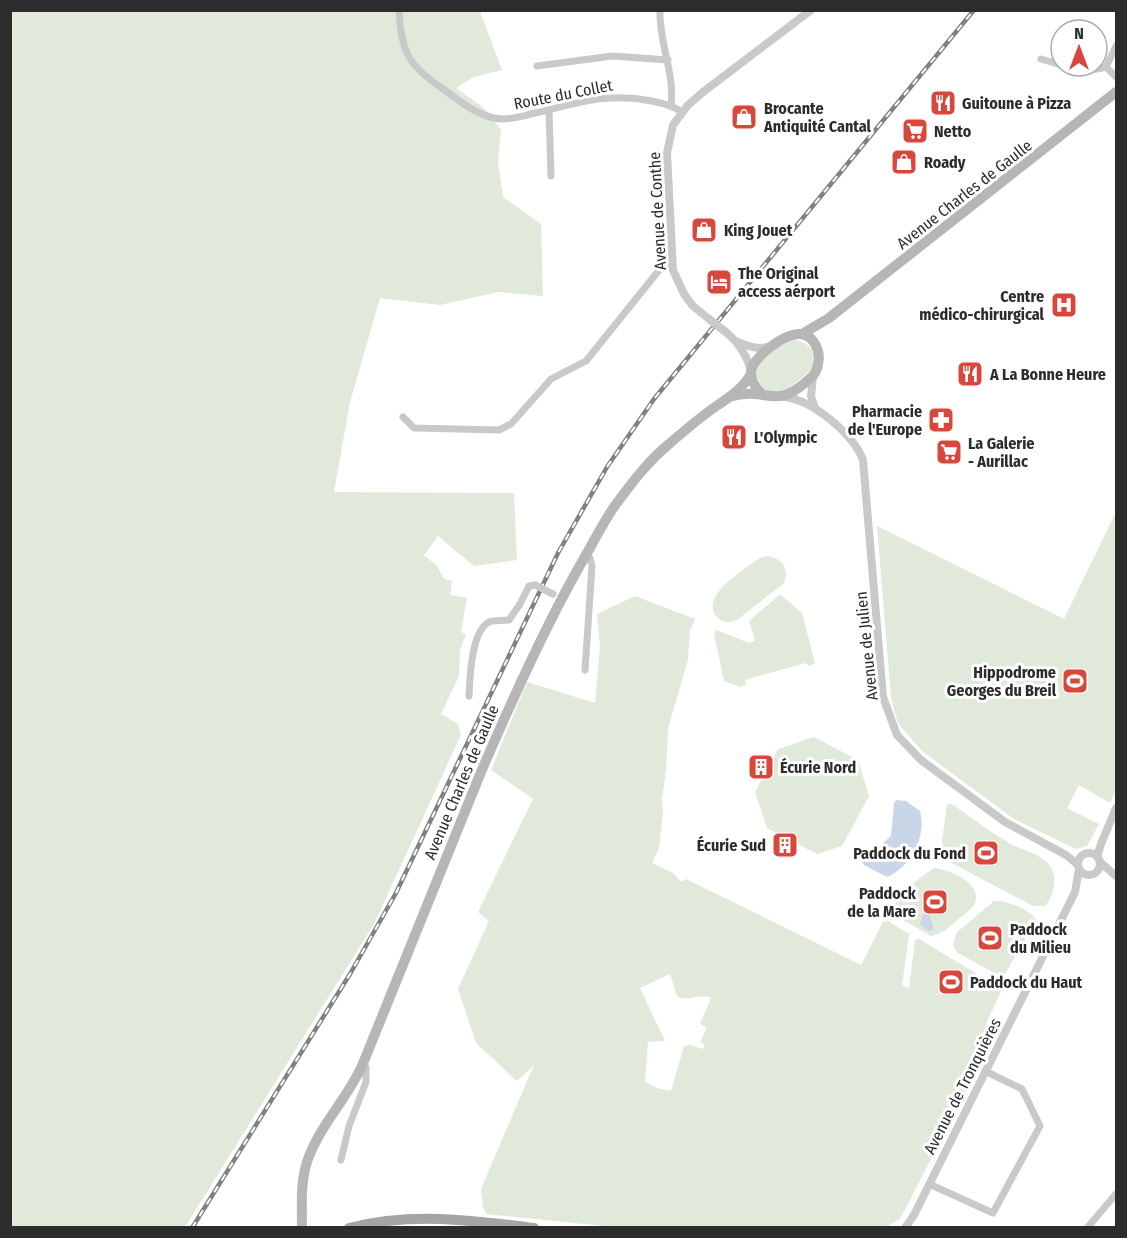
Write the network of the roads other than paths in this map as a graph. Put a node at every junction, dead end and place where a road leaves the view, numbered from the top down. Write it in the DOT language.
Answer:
graph roads {
  1 [pos="399,10"];
  2 [pos="660,10"];
  3 [pos="811,10"];
  4 [pos="1116,46"];
  5 [pos="1041,59"];
  6 [pos="668,60"];
  7 [pos="1109,61"];
  8 [pos="1049,62"];
  9 [pos="537,66"];
  10 [pos="1116,92"];
  11 [pos="671,106"];
  12 [pos="549,110"];
  13 [pos="682,112"];
  14 [pos="551,176"];
  15 [pos="672,263"];
  16 [pos="829,318"];
  17 [pos="801,334"];
  18 [pos="737,342"];
  19 [pos="773,346"];
  20 [pos="817,347"];
  21 [pos="751,373"];
  22 [pos="813,376"];
  23 [pos="761,393"];
  24 [pos="732,396"];
  25 [pos="784,397"];
  26 [pos="816,408"];
  27 [pos="403,417"];
  28 [pos="586,555"];
  29 [pos="558,595"];
  30 [pos="585,670"];
  31 [pos="469,696"];
  32 [pos="1116,808"];
  33 [pos="1028,835"];
  34 [pos="1093,856"];
  35 [pos="1078,866"];
  36 [pos="1092,874"];
  37 [pos="1116,878"];
  38 [pos="1075,892"];
  39 [pos="363,1065"];
  40 [pos="986,1071"];
  41 [pos="341,1160"];
  42 [pos="929,1184"];
  43 [pos="1116,1194"];
  44 [pos="914,1215"];
  45 [pos="302,1227"];
  46 [pos="349,1227"];
  47 [pos="534,1227"];
  48 [pos="905,1227"];
  49 [pos="910,1227"];
  50 [pos="1087,1227"];
  1 -- 12 [label="street, Route du Collet"];
  2 -- 6 [label="street"];
  3 -- 13 [label="street, Avenue de Conthe"];
  4 -- 7 [label="street"];
  5 -- 8 [label="street"];
  6 -- 9 [label="street"];
  6 -- 11 [label="street"];
  10 -- 16 [label="main road, Avenue Charles de Gaulle"];
  11 -- 12 [label="street, Route du Collet"];
  11 -- 13 [label="street, Route du Collet"];
  12 -- 14 [label="street"];
  13 -- 15 [label="street, Avenue de Conthe"];
  15 -- 18 [label="street, Avenue de Conthe, bridge"];
  15 -- 27 [label="street"];
  16 -- 17 [label="main road, Avenue Charles de Gaulle"];
  16 -- 20 [label="main road, Avenue Charles de Gaulle"];
  17 -- 19 [label="main road"];
  17 -- 20 [label="main road"];
  18 -- 19 [label="street"];
  18 -- 21 [label="street, Avenue de Conthe"];
  19 -- 21 [label="main road"];
  20 -- 22 [label="main road"];
  21 -- 23 [label="main road"];
  21 -- 24 [label="main road, Avenue Charles de Gaulle"];
  22 -- 25 [label="main road"];
  22 -- 26 [label="street"];
  23 -- 24 [label="main road, Avenue Charles de Gaulle"];
  23 -- 25 [label="main road"];
  24 -- 28 [label="main road, Avenue Charles de Gaulle"];
  25 -- 26 [label="street, Avenue de Julien"];
  26 -- 33 [label="street, Avenue de Julien"];
  28 -- 29 [label="main road, Avenue Charles de Gaulle"];
  28 -- 30 [label="street"];
  29 -- 31 [label="street, bridge"];
  29 -- 39 [label="main road, Avenue Charles de Gaulle"];
  32 -- 34 [label="street"];
  33 -- 34 [label="street, Avenue de Julien"];
  33 -- 35 [label="street, Avenue de Julien"];
  34 -- 35 [label="street"];
  34 -- 36 [label="street, Avenue de Tronquières"];
  34 -- 37 [label="street"];
  35 -- 36 [label="street, Avenue de Julien"];
  35 -- 38 [label="street, Avenue de Tronquières"];
  36 -- 37 [label="street, Avenue de Julien"];
  36 -- 38 [label="street, Avenue de Tronquières"];
  38 -- 40 [label="street, Avenue de Tronquières"];
  39 -- 41 [label="street"];
  39 -- 45 [label="main road, Avenue Charles de Gaulle"];
  40 -- 42 [label="street, Avenue de Tronquières"];
  40 -- 42 [label="street"];
  42 -- 44 [label="street, Avenue de Tronquières"];
  43 -- 50 [label="street"];
  44 -- 48 [label="street, Avenue de Tronquières"];
  44 -- 49 [label="street"];
  46 -- 47 [label="main road"];
}
